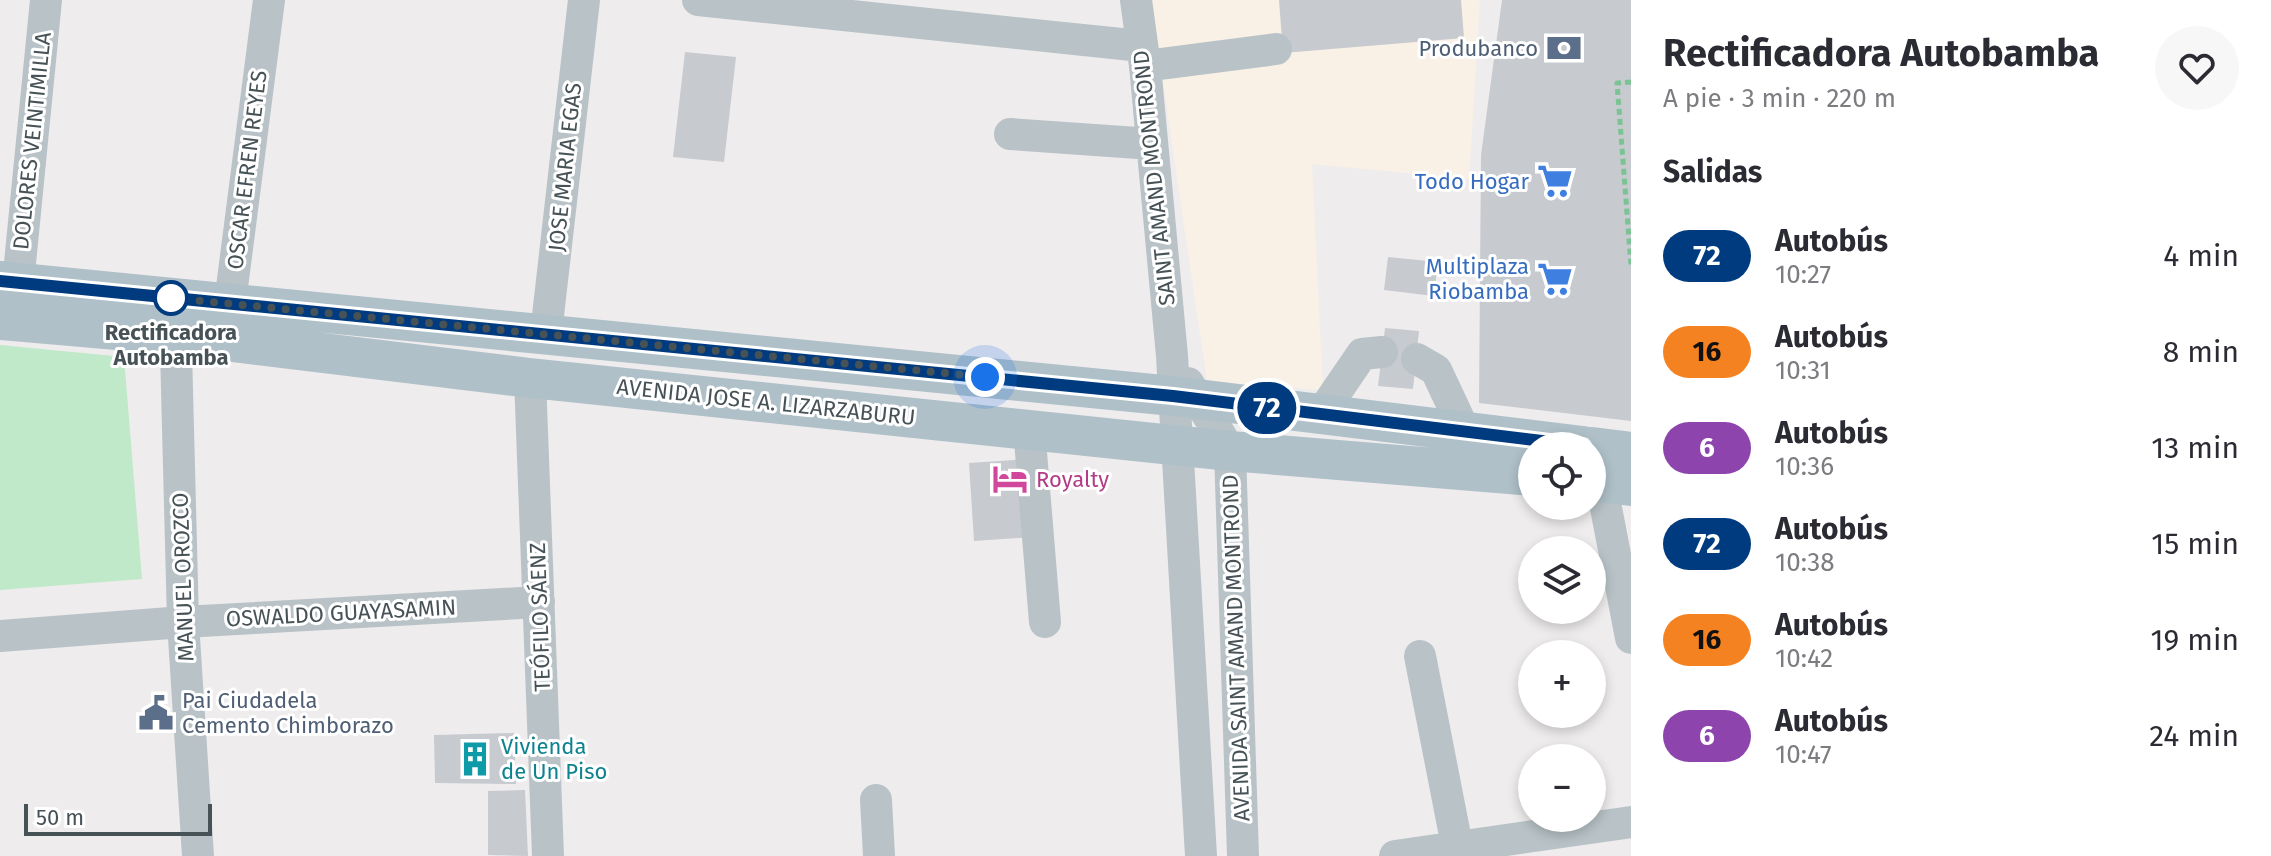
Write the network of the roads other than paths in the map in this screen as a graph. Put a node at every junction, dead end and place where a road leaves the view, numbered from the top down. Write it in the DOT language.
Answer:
graph roads {
  1 [pos="46,0"];
  2 [pos="269,0"];
  3 [pos="584,0"];
  4 [pos="698,0"];
  5 [pos="1136,0"];
  6 [pos="891,10"];
  7 [pos="1276,49"];
  8 [pos="1143,56"];
  9 [pos="1010,134"];
  10 [pos="1152,144"];
  11 [pos="10,263"];
  12 [pos="175,317"];
  13 [pos="0,320"];
  14 [pos="228,322"];
  15 [pos="546,333"];
  16 [pos="1382,352"];
  17 [pos="1417,359"];
  18 [pos="530,378"];
  19 [pos="1186,398"];
  20 [pos="1321,414"];
  21 [pos="1029,428"];
  22 [pos="1465,432"];
  23 [pos="1518,438"];
  24 [pos="1177,444"];
  25 [pos="1230,451"];
  26 [pos="1631,452"];
  27 [pos="1606,472"];
  28 [pos="1518,475"];
  29 [pos="1606,486"];
  30 [pos="539,602"];
  31 [pos="183,622"];
  32 [pos="1045,622"];
  33 [pos="0,636"];
  34 [pos="1631,638"];
  35 [pos="1420,656"];
  36 [pos="876,800"];
  37 [pos="1631,822"];
  38 [pos="1458,852"];
  39 [pos="198,856"];
  40 [pos="548,856"];
  41 [pos="879,856"];
  42 [pos="1201,856"];
  43 [pos="1243,856"];
  44 [pos="1395,856"];
  1 -- 11 [label="street, DOLORES VEINTIMILLA"];
  2 -- 14 [label="street, OSCAR EFREN REYES"];
  3 -- 15 [label="street, JOSE MARIA EGAS"];
  4 -- 6 [label="street"];
  5 -- 8 [label="street, SAINT AMAND MONTROND"];
  6 -- 8 [label="street"];
  7 -- 8 [label="street"];
  8 -- 10 [label="street, SAINT AMAND MONTROND"];
  9 -- 10 [label="street"];
  10 -- 19 [label="street, SAINT AMAND MONTROND"];
  11 -- 12 [label="main road, AVENIDA JOSE A. LIZARZABURU"];
  12 -- 13 [label="main road, AVENIDA JOSE A. LIZARZABURU"];
  12 -- 14 [label="main road, AVENIDA JOSE A. LIZARZABURU"];
  12 -- 31 [label="street, MANUEL OROZCO"];
  14 -- 15 [label="main road, AVENIDA JOSE A. LIZARZABURU"];
  14 -- 18 [label="main road, AVENIDA JOSE A. LIZARZABURU"];
  15 -- 19 [label="main road, AVENIDA JOSE A. LIZARZABURU"];
  16 -- 20 [label="street"];
  17 -- 22 [label="street"];
  18 -- 21 [label="main road, AVENIDA JOSE A. LIZARZABURU"];
  18 -- 30 [label="street, TEÓFILO SÁENZ"];
  19 -- 20 [label="main road, AVENIDA JOSE A. LIZARZABURU"];
  19 -- 24 [label="street, AVENIDA SAINT AMAND MONTROND"];
  19 -- 25 [label="street, AVENIDA SAINT AMAND MONTROND"];
  20 -- 22 [label="main road, AVENIDA JOSE A. LIZARZABURU"];
  21 -- 24 [label="main road, AVENIDA JOSE A. LIZARZABURU"];
  21 -- 32 [label="street"];
  22 -- 23 [label="main road, AVENIDA JOSE A. LIZARZABURU"];
  24 -- 25 [label="main road, AVENIDA JOSE A. LIZARZABURU"];
  24 -- 42 [label="street, AVENIDA SAINT AMAND MONTROND"];
  25 -- 28 [label="main road, AVENIDA JOSE A. LIZARZABURU"];
  25 -- 43 [label="street, AVENIDA SAINT AMAND MONTROND"];
  26 -- 27 [label="main road"];
  29 -- 34 [label="street"];
  30 -- 31 [label="street, OSWALDO GUAYASAMIN"];
  30 -- 40 [label="street, TEÓFILO SÁENZ"];
  31 -- 33 [label="street, OSWALDO GUAYASAMIN"];
  31 -- 39 [label="street, MANUEL OROZCO"];
  35 -- 38 [label="street"];
  36 -- 41 [label="street"];
  37 -- 38 [label="street"];
  38 -- 44 [label="street"];
}
